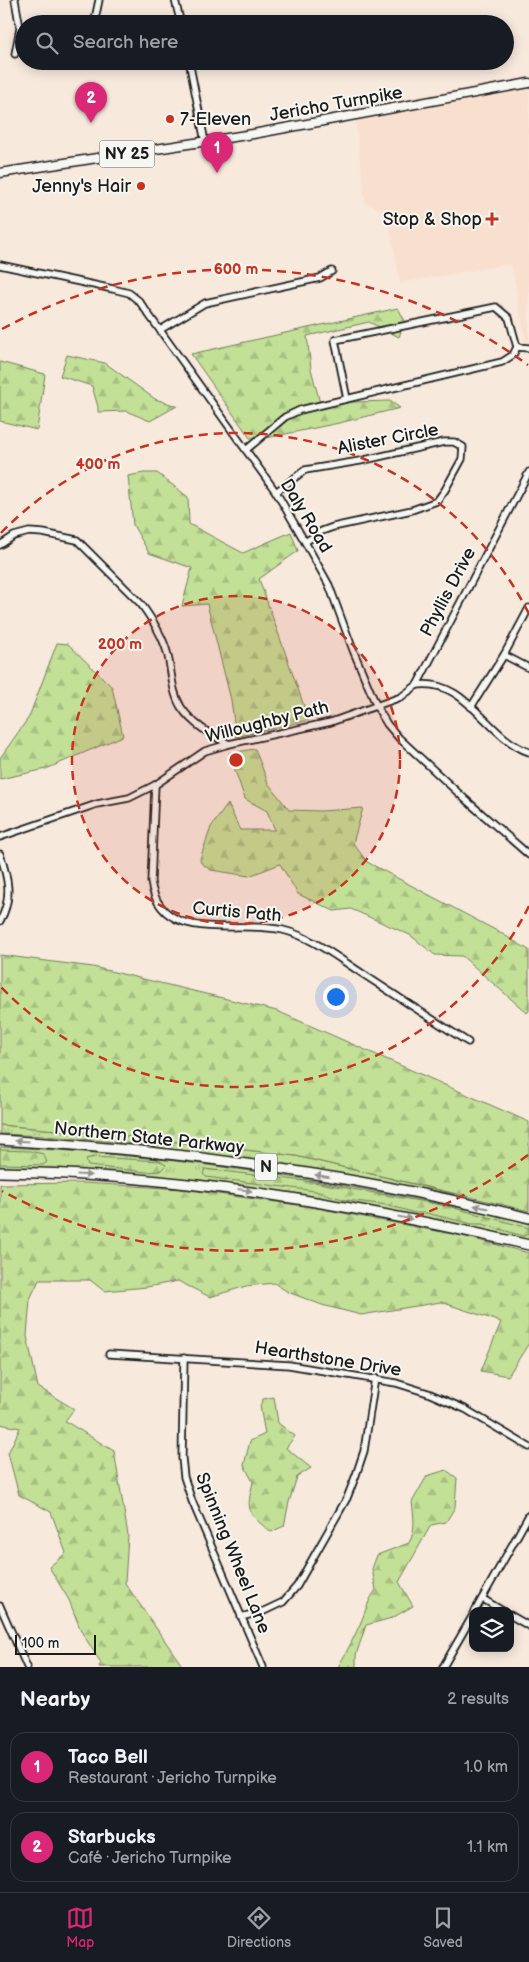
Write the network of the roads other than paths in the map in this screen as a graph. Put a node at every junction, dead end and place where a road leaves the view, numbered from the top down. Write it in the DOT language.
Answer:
graph roads {
  1 [pos="15,0"];
  2 [pos="99,0"];
  3 [pos="175,0"];
  4 [pos="18,15"];
  5 [pos="96,15"];
  6 [pos="179,15"];
  7 [pos="191,70"];
  8 [pos="529,83"];
  9 [pos="205,142"];
  10 [pos="0,173"];
  11 [pos="0,265"];
  12 [pos="332,271"];
  13 [pos="160,330"];
  14 [pos="517,347"];
  15 [pos="529,348"];
  16 [pos="346,399"];
  17 [pos="246,450"];
  18 [pos="529,472"];
  19 [pos="276,492"];
  20 [pos="306,542"];
  21 [pos="0,545"];
  22 [pos="529,608"];
  23 [pos="504,655"];
  24 [pos="529,668"];
  25 [pos="417,686"];
  26 [pos="377,706"];
  27 [pos="471,707"];
  28 [pos="229,744"];
  29 [pos="529,752"];
  30 [pos="155,785"];
  31 [pos="0,836"];
  32 [pos="0,854"];
  33 [pos="529,855"];
  34 [pos="0,921"];
  35 [pos="468,1042"];
  36 [pos="0,1140"];
  37 [pos="0,1172"];
  38 [pos="529,1218"];
  39 [pos="529,1245"];
  40 [pos="109,1354"];
  41 [pos="184,1358"];
  42 [pos="375,1378"];
  43 [pos="529,1447"];
  44 [pos="529,1515"];
  45 [pos="483,1599"];
  46 [pos="0,1606"];
  47 [pos="478,1607"];
  48 [pos="496,1607"];
  49 [pos="241,1617"];
  50 [pos="514,1617"];
  51 [pos="469,1622"];
  52 [pos="529,1626"];
  53 [pos="27,1667"];
  54 [pos="263,1667"];
  55 [pos="443,1667"];
  1 -- 4 [label="street"];
  2 -- 5 [label="street"];
  3 -- 6 [label="street"];
  7 -- 9 [label="street"];
  8 -- 9 [label="main road, Jericho Turnpike / NY 25"];
  9 -- 10 [label="main road, Jericho Turnpike / NY 25"];
  11 -- 13 [label="street, Daly Road"];
  12 -- 13 [label="street"];
  13 -- 17 [label="street, Daly Road"];
  14 -- 15 [label="street"];
  14 -- 16 [label="street"];
  14 -- 16 [label="street"];
  16 -- 17 [label="street"];
  17 -- 19 [label="street, Daly Road"];
  18 -- 25 [label="street, Phyllis Drive"];
  19 -- 20 [label="street, Daly Road"];
  19 -- 20 [label="street, Alister Circle"];
  20 -- 26 [label="street, Daly Road"];
  21 -- 28 [label="street"];
  22 -- 23 [label="street"];
  23 -- 24 [label="street"];
  23 -- 27 [label="street"];
  25 -- 26 [label="street"];
  25 -- 27 [label="street"];
  26 -- 28 [label="street, Willoughby Path"];
  26 -- 33 [label="street, Daly Road"];
  27 -- 29 [label="street"];
  28 -- 30 [label="street, Willoughby Path"];
  30 -- 31 [label="street, Willoughby Path"];
  30 -- 35 [label="street, Curtis Path"];
  32 -- 34 [label="street"];
  38 -- 36 [label="highway, Northern State Parkway / N, one-way"];
  37 -- 39 [label="highway, N, one-way"];
  40 -- 41 [label="street, Hearthstone Drive"];
  41 -- 42 [label="street, Hearthstone Drive"];
  41 -- 49 [label="street, Spinning Wheel Lane"];
  42 -- 43 [label="street, Hearthstone Drive"];
  42 -- 49 [label="street"];
  44 -- 45 [label="street"];
  45 -- 47 [label="street"];
  45 -- 48 [label="street"];
  46 -- 53 [label="street"];
  49 -- 54 [label="street, Spinning Wheel Lane"];
  50 -- 52 [label="street"];
  51 -- 55 [label="street"];
}
